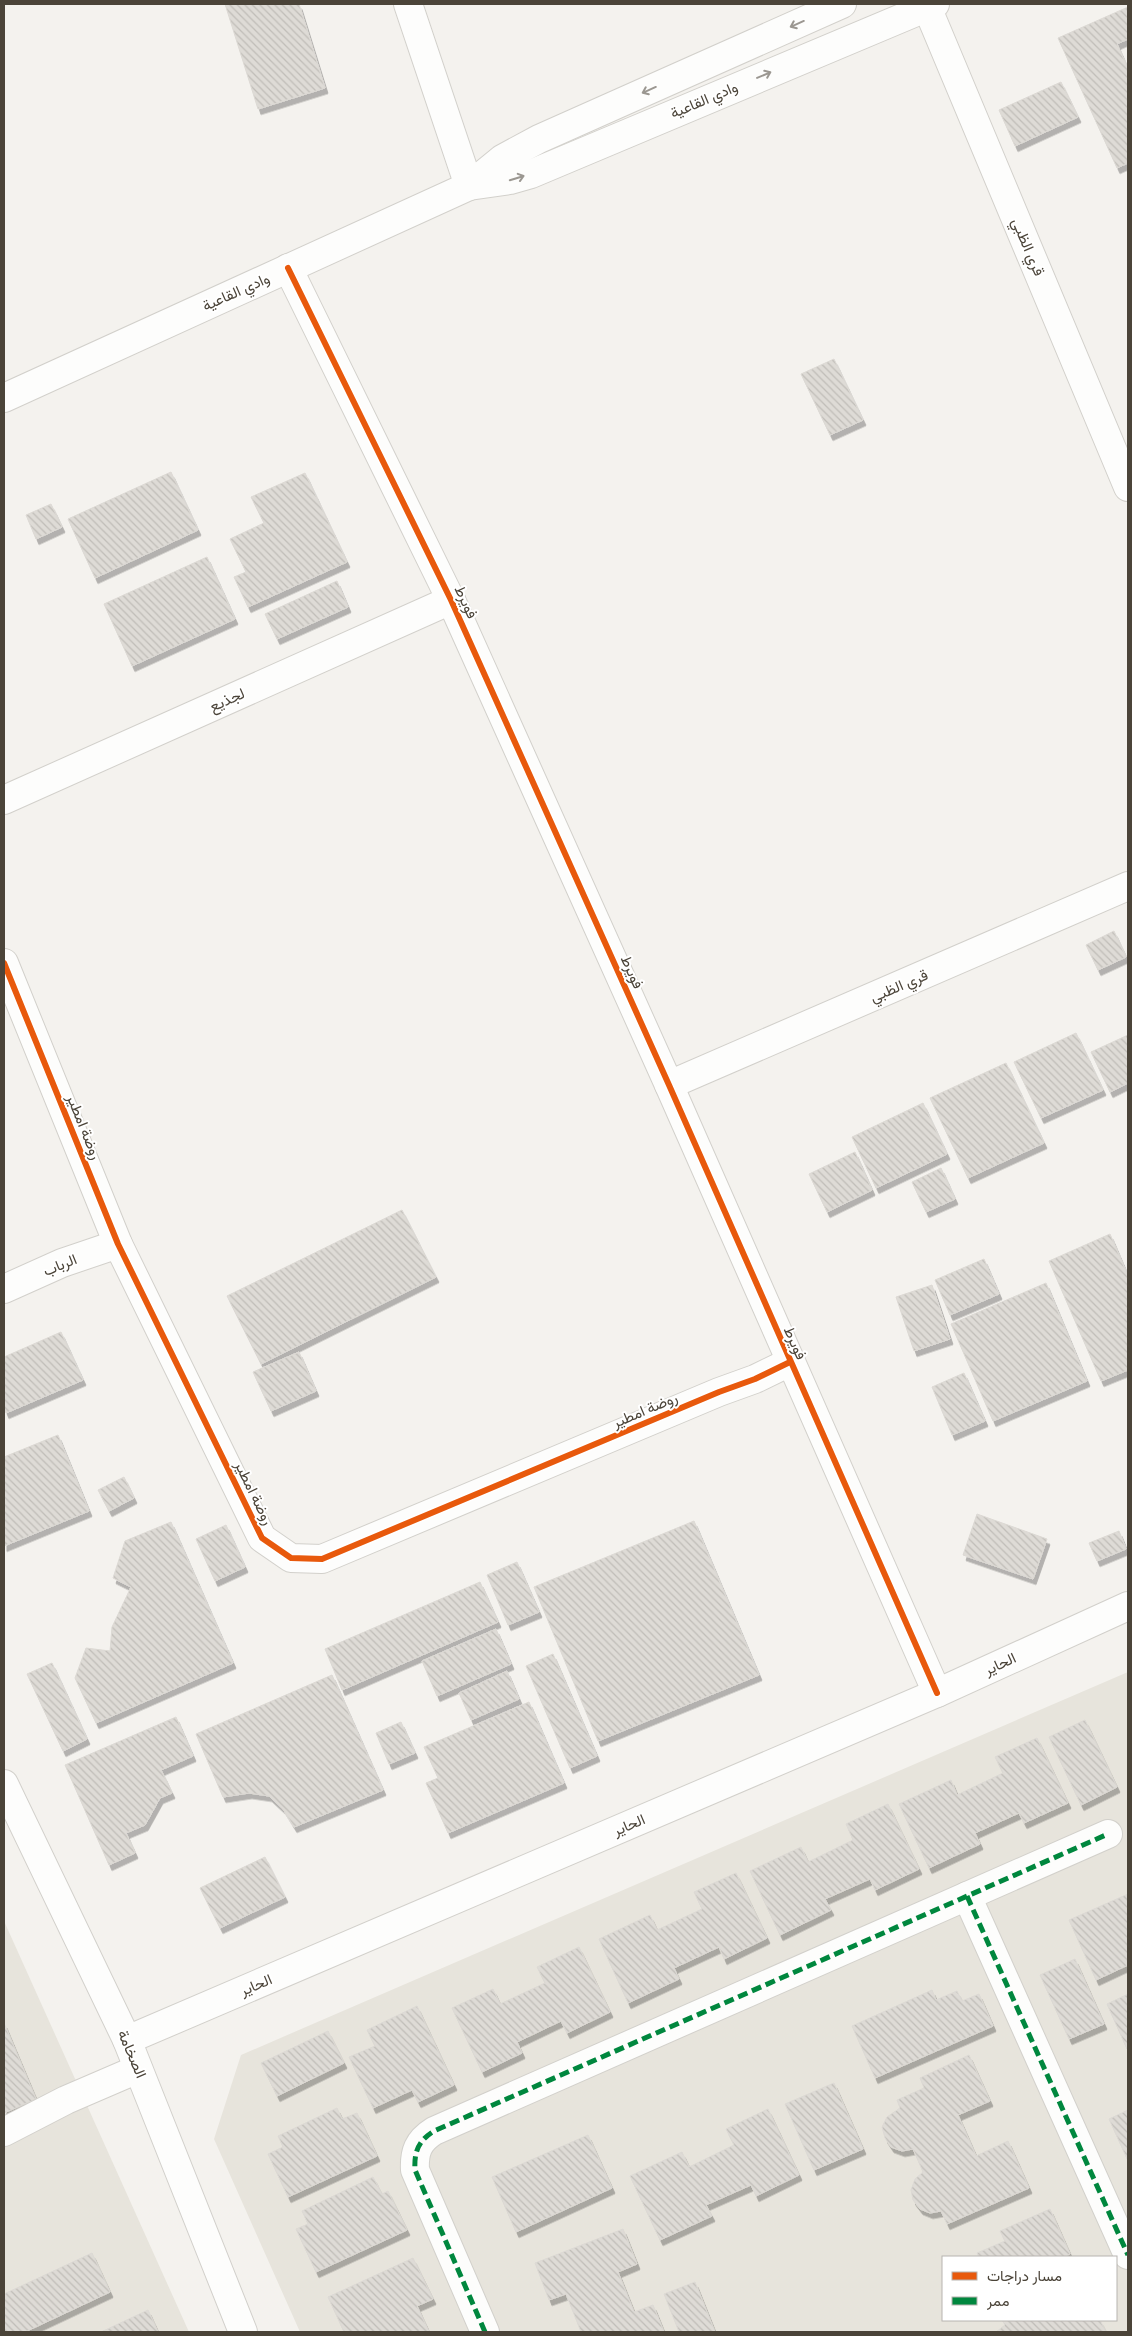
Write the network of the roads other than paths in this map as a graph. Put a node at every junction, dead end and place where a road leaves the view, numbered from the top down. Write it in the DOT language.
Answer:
graph roads {
  1 [pos="408,4"];
  2 [pos="842,4"];
  3 [pos="931,5"];
  4 [pos="469,186"];
  5 [pos="288,268"];
  6 [pos="4,398"];
  7 [pos="1128,487"];
  8 [pos="451,600"];
  9 [pos="4,800"];
  10 [pos="1128,886"];
  11 [pos="4,962"];
  12 [pos="669,1085"];
  13 [pos="118,1244"];
  14 [pos="4,1289"];
  15 [pos="790,1362"];
  16 [pos="1128,1606"];
  17 [pos="937,1693"];
  18 [pos="4,1784"];
  19 [pos="1108,1834"];
  20 [pos="967,1896"];
  21 [pos="127,2040"];
  22 [pos="138,2069"];
  23 [pos="4,2132"];
  24 [pos="1128,2254"];
  25 [pos="243,2332"];
  26 [pos="485,2332"];
  1 -- 4 [label="street"];
  2 -- 4 [label="street, وادي القاعية, one-way"];
  4 -- 3 [label="street, وادي القاعية, one-way"];
  3 -- 7 [label="street, قري الظبي"];
  4 -- 5 [label="street, وادي القاعية"];
  5 -- 6 [label="street, وادي القاعية"];
  5 -- 8 [label="street, فويرط"];
  8 -- 9 [label="street, لجذيع"];
  8 -- 12 [label="street, فويرط"];
  10 -- 12 [label="street, قري الظبي"];
  11 -- 13 [label="street, روضة امطير"];
  12 -- 15 [label="street, فويرط"];
  13 -- 14 [label="street, الرباب"];
  13 -- 15 [label="street, روضة امطير"];
  15 -- 17 [label="street, فويرط"];
  16 -- 17 [label="street, الحاير"];
  17 -- 21 [label="street, الحاير"];
  18 -- 21 [label="street, الصخامة"];
  19 -- 20 [label="street"];
  20 -- 24 [label="street"];
  20 -- 26 [label="street"];
  21 -- 22 [label="street, الصخامة"];
  22 -- 23 [label="street"];
  22 -- 25 [label="street, الصخامة"];
}
